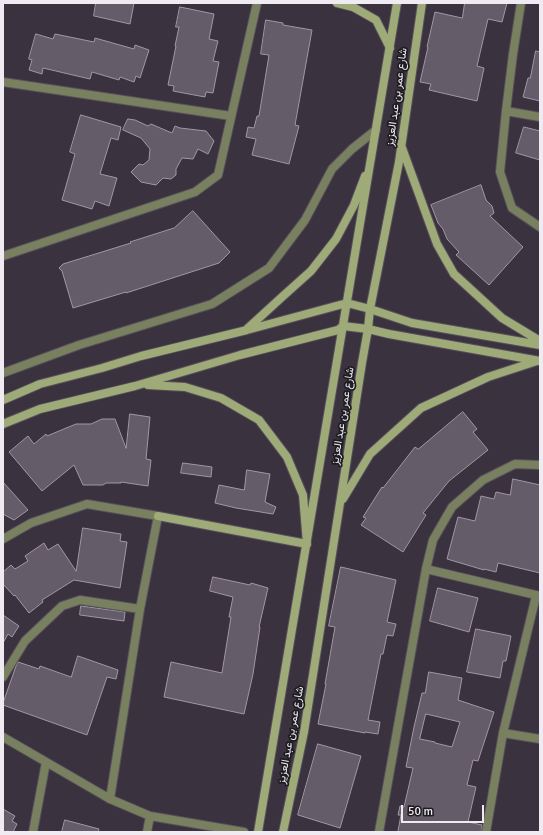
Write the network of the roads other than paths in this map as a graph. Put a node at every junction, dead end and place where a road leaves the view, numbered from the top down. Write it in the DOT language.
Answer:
graph roads {
  1 [pos="257,3"];
  2 [pos="337,3"];
  3 [pos="397,3"];
  4 [pos="422,3"];
  5 [pos="521,3"];
  6 [pos="354,5"];
  7 [pos="390,48"];
  8 [pos="3,82"];
  9 [pos="506,110"];
  10 [pos="231,116"];
  11 [pos="540,117"];
  12 [pos="376,130"];
  13 [pos="401,144"];
  14 [pos="372,156"];
  15 [pos="540,227"];
  16 [pos="3,256"];
  17 [pos="347,303"];
  18 [pos="370,309"];
  19 [pos="343,326"];
  20 [pos="247,330"];
  21 [pos="368,330"];
  22 [pos="540,341"];
  23 [pos="540,345"];
  24 [pos="540,361"];
  25 [pos="3,373"];
  26 [pos="135,386"];
  27 [pos="3,400"];
  28 [pos="3,424"];
  29 [pos="540,465"];
  30 [pos="340,503"];
  31 [pos="158,516"];
  32 [pos="3,539"];
  33 [pos="307,544"];
  34 [pos="426,569"];
  35 [pos="538,596"];
  36 [pos="140,609"];
  37 [pos="3,677"];
  38 [pos="503,733"];
  39 [pos="3,737"];
  40 [pos="540,740"];
  41 [pos="46,762"];
  42 [pos="110,799"];
  43 [pos="150,816"];
  44 [pos="33,832"];
  45 [pos="147,832"];
  46 [pos="244,832"];
  47 [pos="258,832"];
  48 [pos="283,832"];
  49 [pos="379,832"];
  50 [pos="486,832"];
  1 -- 10 [label="street"];
  2 -- 6 [label="street"];
  3 -- 7 [label="street, شارع عمر بن عبد العزيز"];
  4 -- 13 [label="street, شارع عمر بن عبد العزيز"];
  5 -- 9 [label="street"];
  6 -- 7 [label="street"];
  7 -- 12 [label="street, شارع عمر بن عبد العزيز"];
  8 -- 10 [label="street"];
  9 -- 11 [label="street"];
  9 -- 15 [label="street"];
  10 -- 16 [label="street"];
  12 -- 14 [label="street, شارع عمر بن عبد العزيز"];
  12 -- 25 [label="street"];
  13 -- 18 [label="street, شارع عمر بن عبد العزيز"];
  13 -- 22 [label="street"];
  14 -- 17 [label="street, شارع عمر بن عبد العزيز"];
  14 -- 20 [label="street"];
  17 -- 18 [label="street"];
  17 -- 19 [label="street, شارع عمر بن عبد العزيز"];
  17 -- 20 [label="street"];
  18 -- 21 [label="street, شارع عمر بن عبد العزيز"];
  18 -- 23 [label="street"];
  19 -- 21 [label="street"];
  19 -- 26 [label="street"];
  19 -- 33 [label="street, شارع عمر بن عبد العزيز"];
  20 -- 27 [label="street"];
  21 -- 24 [label="street"];
  21 -- 30 [label="street, شارع عمر بن عبد العزيز"];
  24 -- 30 [label="street"];
  26 -- 28 [label="street"];
  26 -- 33 [label="street"];
  29 -- 34 [label="street"];
  30 -- 48 [label="street, شارع عمر بن عبد العزيز"];
  31 -- 32 [label="street"];
  31 -- 33 [label="street"];
  31 -- 36 [label="street"];
  33 -- 47 [label="street, شارع عمر بن عبد العزيز"];
  34 -- 35 [label="street"];
  34 -- 49 [label="street"];
  35 -- 38 [label="street"];
  36 -- 37 [label="street"];
  36 -- 42 [label="street"];
  38 -- 40 [label="street"];
  38 -- 50 [label="street"];
  39 -- 41 [label="street"];
  41 -- 42 [label="street"];
  41 -- 44 [label="street"];
  42 -- 43 [label="street"];
  43 -- 45 [label="street"];
  43 -- 46 [label="street"];
}
